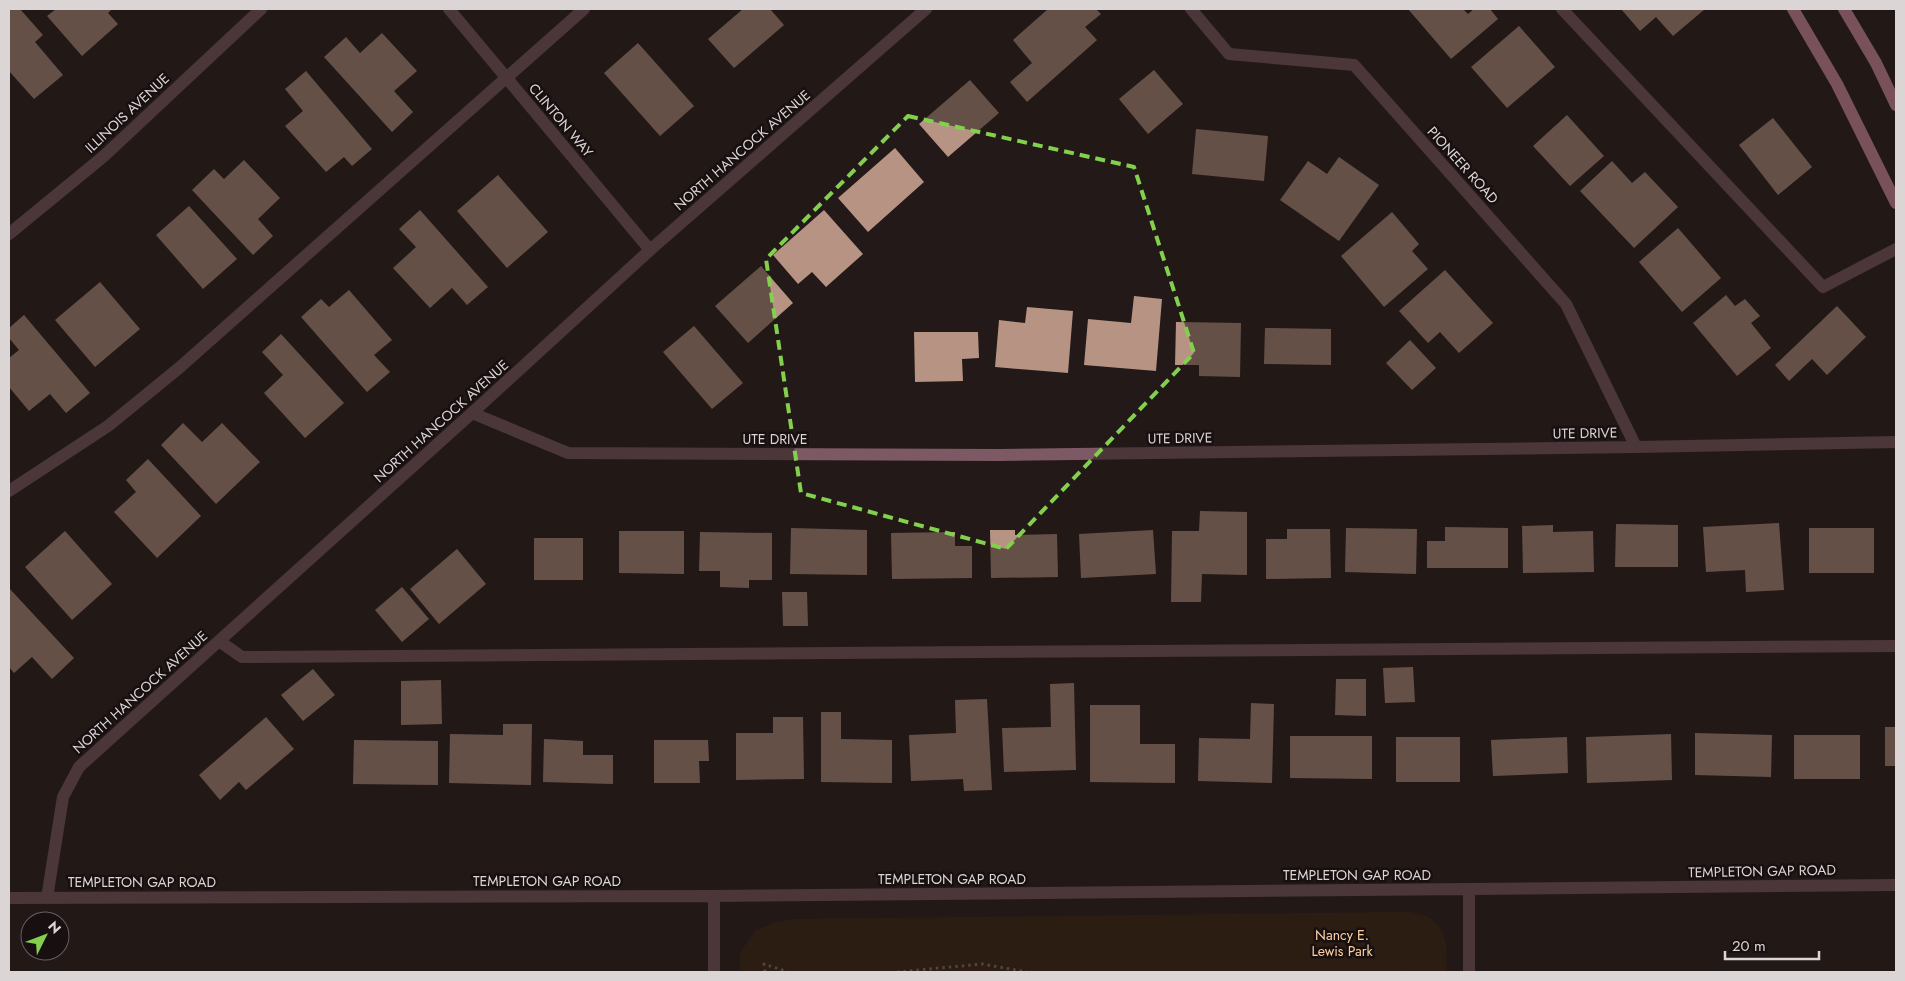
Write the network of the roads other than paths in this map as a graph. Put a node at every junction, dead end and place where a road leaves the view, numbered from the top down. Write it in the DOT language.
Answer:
graph roads {
  1 [pos="261,9"];
  2 [pos="449,9"];
  3 [pos="584,9"];
  4 [pos="926,9"];
  5 [pos="1191,9"];
  6 [pos="1562,9"];
  7 [pos="1793,9"];
  8 [pos="1844,9"];
  9 [pos="506,78"];
  10 [pos="1896,105"];
  11 [pos="1896,203"];
  12 [pos="9,234"];
  13 [pos="1896,249"];
  14 [pos="650,250"];
  15 [pos="472,413"];
  16 [pos="1896,442"];
  17 [pos="1636,447"];
  18 [pos="9,491"];
  19 [pos="218,641"];
  20 [pos="1896,646"];
  21 [pos="1896,885"];
  22 [pos="1469,889"];
  23 [pos="714,896"];
  24 [pos="9,898"];
  25 [pos="47,898"];
  26 [pos="714,972"];
  27 [pos="1469,972"];
  1 -- 12 [label="street, ILLINOIS AVENUE"];
  2 -- 9 [label="street, CLINTON WAY"];
  3 -- 9 [label="street"];
  4 -- 14 [label="street, NORTH HANCOCK AVENUE"];
  5 -- 17 [label="street, PIONEER ROAD"];
  6 -- 13 [label="street"];
  7 -- 11 [label="main road"];
  8 -- 10 [label="main road"];
  9 -- 14 [label="street, CLINTON WAY"];
  9 -- 18 [label="street"];
  14 -- 15 [label="street, NORTH HANCOCK AVENUE"];
  15 -- 17 [label="street, UTE DRIVE"];
  15 -- 19 [label="street, NORTH HANCOCK AVENUE"];
  16 -- 17 [label="street, UTE DRIVE"];
  19 -- 20 [label="street"];
  19 -- 25 [label="street, NORTH HANCOCK AVENUE"];
  21 -- 22 [label="street, TEMPLETON GAP ROAD"];
  22 -- 23 [label="street, TEMPLETON GAP ROAD"];
  22 -- 27 [label="street"];
  23 -- 25 [label="street, TEMPLETON GAP ROAD"];
  23 -- 26 [label="street"];
  24 -- 25 [label="street, TEMPLETON GAP ROAD"];
}
